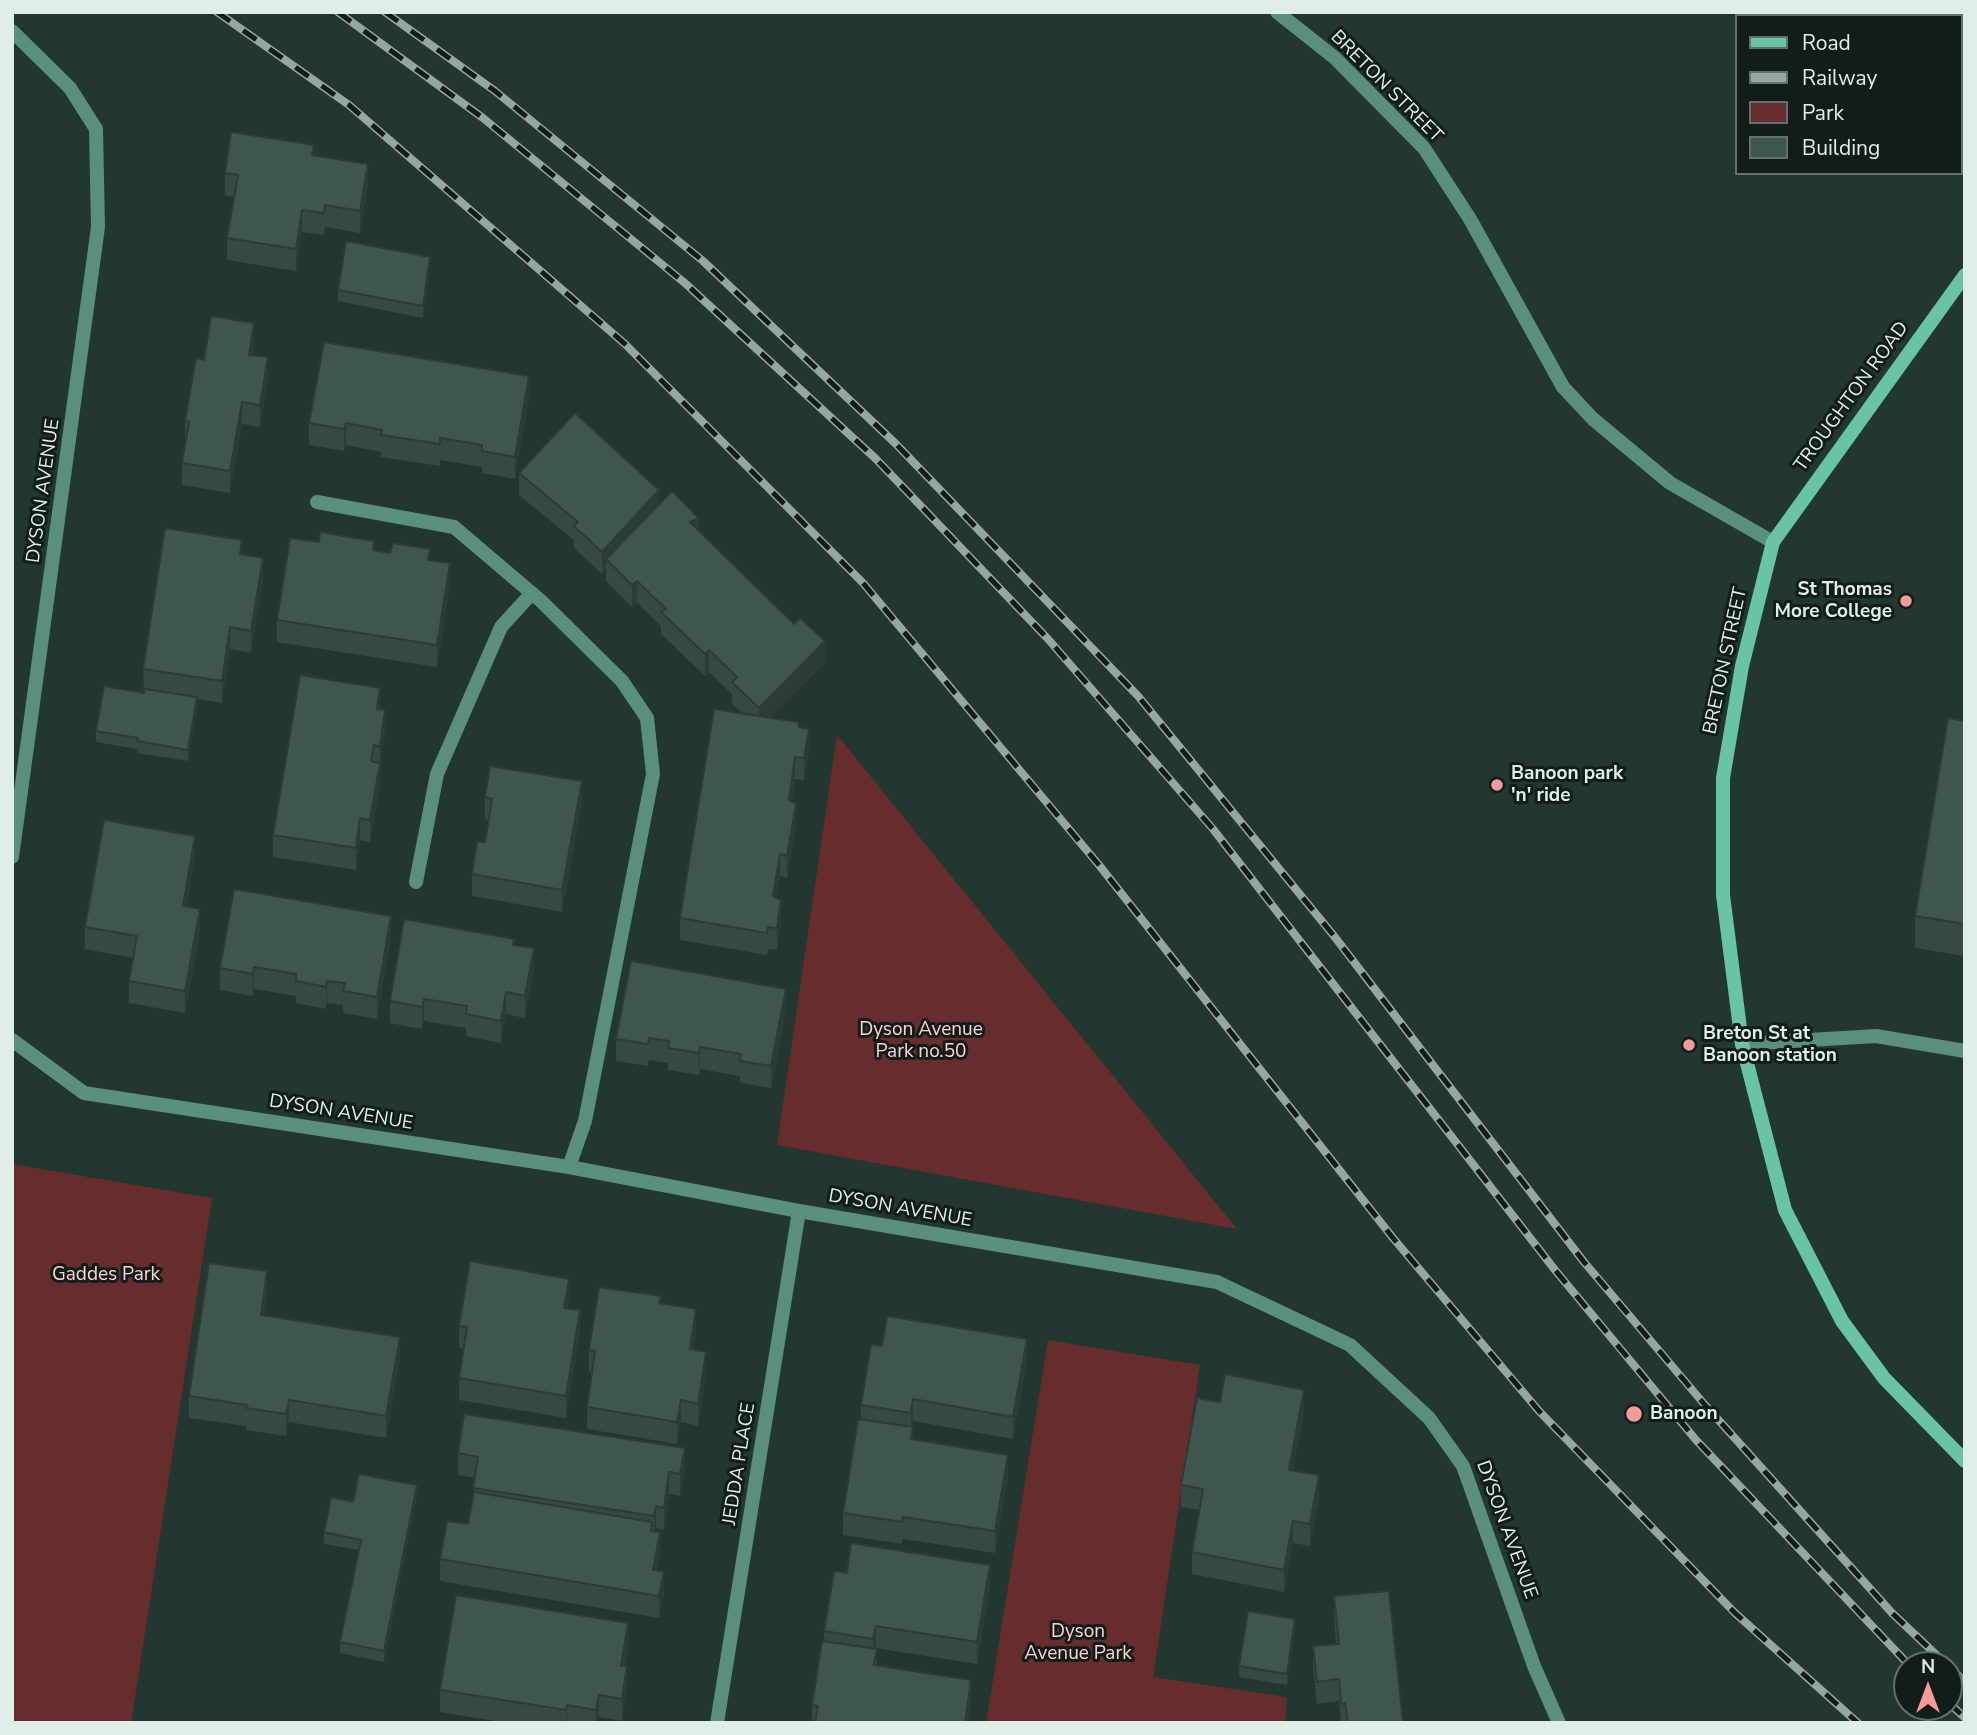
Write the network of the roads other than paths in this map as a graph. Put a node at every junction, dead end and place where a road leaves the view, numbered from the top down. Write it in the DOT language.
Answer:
graph roads {
  1 [pos="1278,12"];
  2 [pos="12,31"];
  3 [pos="1965,275"];
  4 [pos="317,502"];
  5 [pos="1773,542"];
  6 [pos="532,593"];
  7 [pos="12,857"];
  8 [pos="416,882"];
  9 [pos="12,1040"];
  10 [pos="1742,1044"];
  11 [pos="1965,1051"];
  12 [pos="569,1167"];
  13 [pos="799,1211"];
  14 [pos="1965,1461"];
  15 [pos="717,1723"];
  16 [pos="1559,1723"];
  1 -- 5 [label="street, BRETON STREET"];
  2 -- 7 [label="street, DYSON AVENUE"];
  3 -- 5 [label="street, TROUGHTON ROAD"];
  4 -- 6 [label="street"];
  5 -- 10 [label="street, BRETON STREET"];
  6 -- 8 [label="street"];
  6 -- 12 [label="street"];
  9 -- 12 [label="street, DYSON AVENUE"];
  10 -- 11 [label="street"];
  10 -- 14 [label="street, BRETON STREET"];
  12 -- 13 [label="street, DYSON AVENUE"];
  13 -- 15 [label="street, JEDDA PLACE"];
  13 -- 16 [label="street, DYSON AVENUE"];
}
